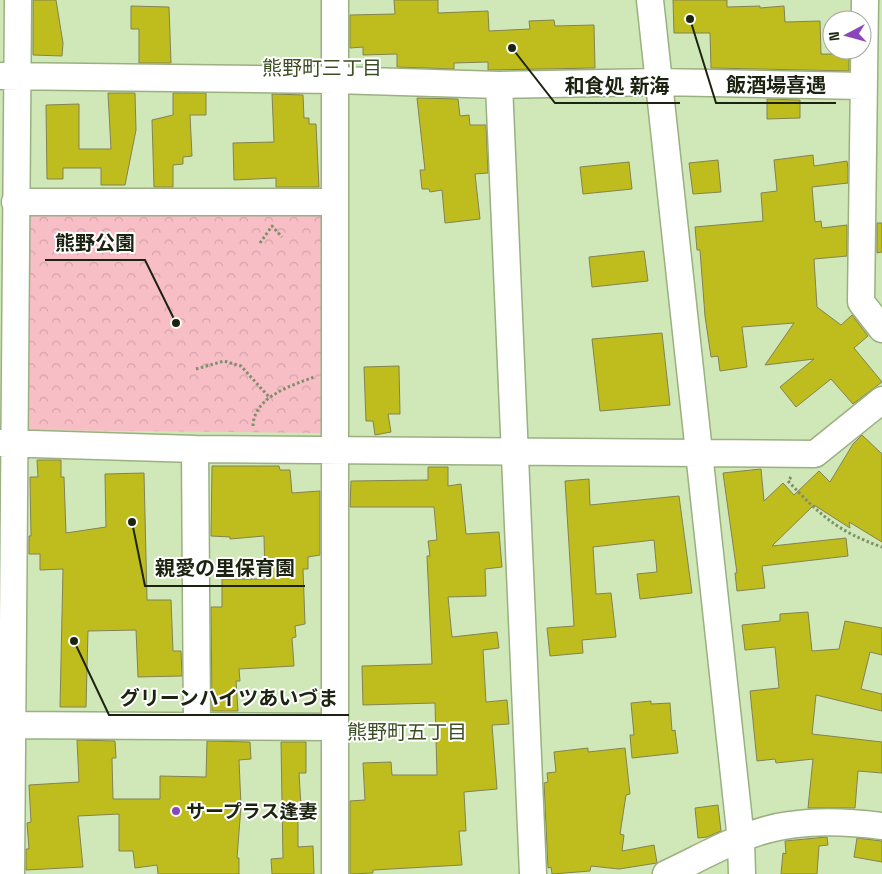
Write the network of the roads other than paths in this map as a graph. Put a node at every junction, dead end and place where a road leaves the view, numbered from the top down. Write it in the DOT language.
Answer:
graph roads {
  1 [pos="18,0"];
  2 [pos="335,0"];
  3 [pos="650,0"];
  4 [pos="864,0"];
  5 [pos="8,76"];
  6 [pos="336,80"];
  7 [pos="658,82"];
  8 [pos="499,85"];
  9 [pos="862,86"];
  10 [pos="15,202"];
  11 [pos="334,202"];
  12 [pos="882,329"];
  13 [pos="882,400"];
  14 [pos="7,443"];
  15 [pos="334,449"];
  16 [pos="196,450"];
  17 [pos="516,452"];
  18 [pos="700,454"];
  19 [pos="6,725"];
  20 [pos="197,726"];
  21 [pos="335,727"];
  22 [pos="882,826"];
  23 [pos="741,840"];
  24 [pos="11,874"];
  25 [pos="335,874"];
  26 [pos="533,874"];
  27 [pos="666,874"];
  28 [pos="742,874"];
  1 -- 5 [label="street"];
  2 -- 6 [label="street"];
  3 -- 7 [label="street"];
  4 -- 9 [label="street"];
  5 -- 6 [label="street"];
  5 -- 10 [label="street"];
  6 -- 8 [label="street"];
  6 -- 11 [label="street"];
  7 -- 8 [label="street"];
  7 -- 9 [label="street"];
  7 -- 18 [label="street"];
  8 -- 17 [label="street"];
  9 -- 12 [label="street"];
  10 -- 11 [label="street"];
  10 -- 14 [label="street"];
  11 -- 15 [label="street"];
  13 -- 18 [label="street"];
  14 -- 16 [label="street"];
  14 -- 19 [label="street"];
  15 -- 16 [label="street"];
  15 -- 17 [label="street"];
  15 -- 21 [label="street"];
  16 -- 20 [label="street"];
  17 -- 18 [label="street"];
  17 -- 26 [label="street"];
  18 -- 23 [label="street"];
  19 -- 20 [label="street"];
  19 -- 24 [label="street"];
  20 -- 21 [label="street"];
  21 -- 25 [label="street"];
  22 -- 23 [label="street"];
  23 -- 27 [label="street"];
  23 -- 28 [label="street"];
}
